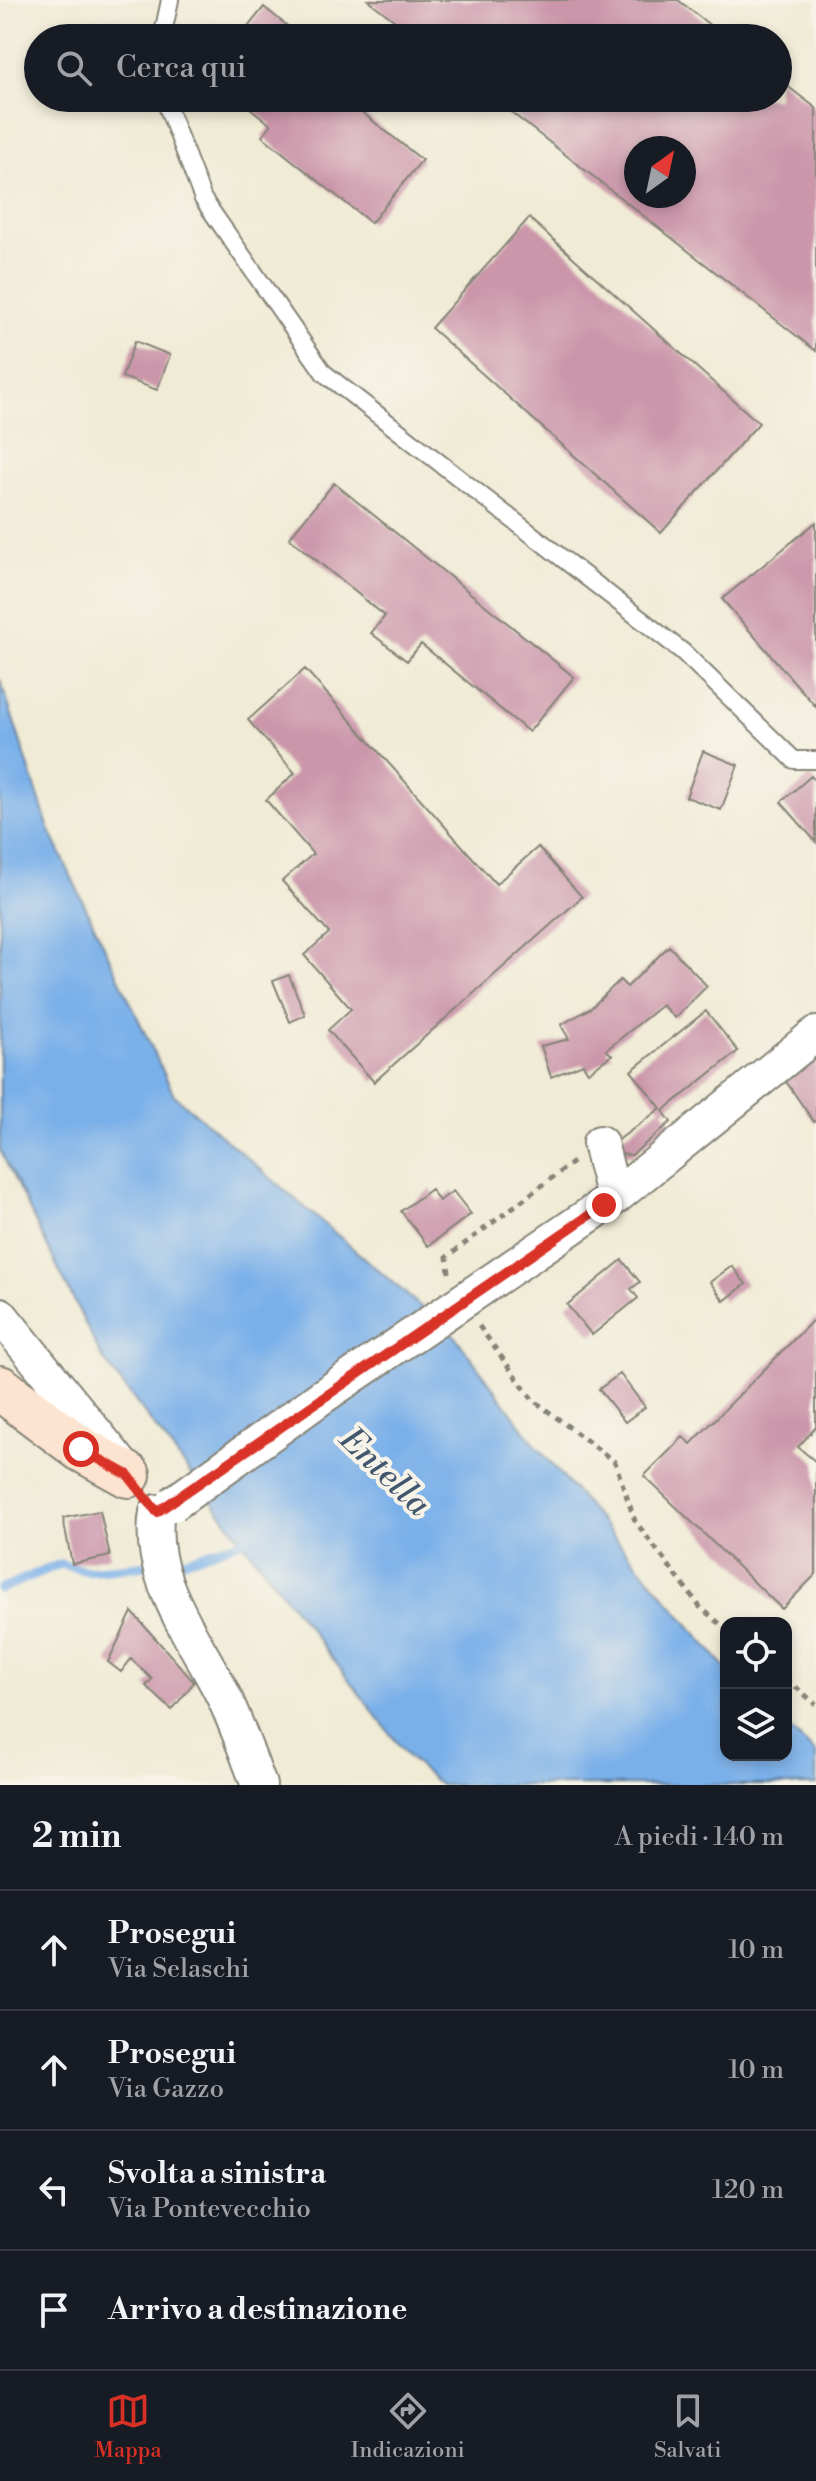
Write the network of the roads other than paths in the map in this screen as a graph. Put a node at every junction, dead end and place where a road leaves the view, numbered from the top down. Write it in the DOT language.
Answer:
graph roads {
  1 [pos="170,0"];
  2 [pos="165,24"];
  3 [pos="169,112"];
  4 [pos="816,760"];
  5 [pos="816,1034"];
  6 [pos="600,1143"];
  7 [pos="609,1201"];
  8 [pos="0,1315"];
  9 [pos="0,1388"];
  10 [pos="128,1475"];
  11 [pos="165,1508"];
  12 [pos="259,1785"];
  1 -- 2 [label="lane"];
  3 -- 4 [label="lane"];
  5 -- 7 [label="street"];
  6 -- 7 [label="street"];
  7 -- 11 [label="street, bridge"];
  8 -- 10 [label="street"];
  9 -- 10 [label="street"];
  10 -- 11 [label="street"];
  11 -- 12 [label="street"];
}
